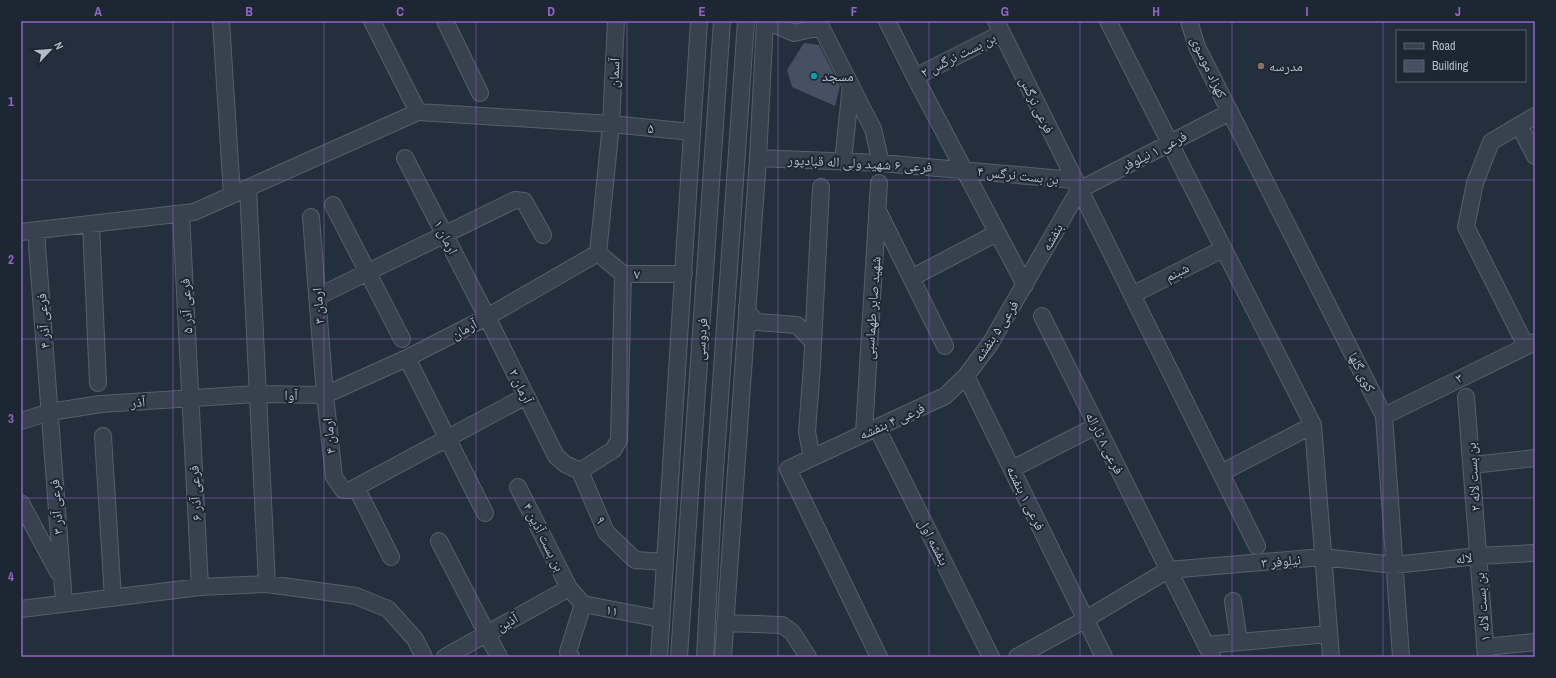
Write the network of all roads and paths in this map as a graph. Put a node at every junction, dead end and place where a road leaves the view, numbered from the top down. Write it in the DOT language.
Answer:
graph roads {
  1 [pos="221,21"];
  2 [pos="372,21"];
  3 [pos="445,21"];
  4 [pos="616,21"];
  5 [pos="699,21"];
  6 [pos="722,21"];
  7 [pos="746,21"];
  8 [pos="766,21"];
  9 [pos="887,21"];
  10 [pos="1108,21"];
  11 [pos="1189,21"];
  12 [pos="825,24"];
  13 [pos="999,27"];
  14 [pos="915,77"];
  15 [pos="852,85"];
  16 [pos="480,93"];
  17 [pos="418,112"];
  18 [pos="1230,112"];
  19 [pos="1535,116"];
  20 [pos="611,124"];
  21 [pos="1519,125"];
  22 [pos="692,132"];
  23 [pos="1169,143"];
  24 [pos="1535,156"];
  25 [pos="405,158"];
  26 [pos="758,158"];
  27 [pos="842,162"];
  28 [pos="881,163"];
  29 [pos="963,169"];
  30 [pos="879,183"];
  31 [pos="1076,185"];
  32 [pos="821,187"];
  33 [pos="248,188"];
  34 [pos="232,195"];
  35 [pos="333,205"];
  36 [pos="878,211"];
  37 [pos="181,214"];
  38 [pos="311,217"];
  39 [pos="732,220"];
  40 [pos="753,223"];
  41 [pos="91,224"];
  42 [pos="38,230"];
  43 [pos="21,232"];
  44 [pos="997,234"];
  45 [pos="543,235"];
  46 [pos="445,236"];
  47 [pos="1223,248"];
  48 [pos="598,253"];
  49 [pos="368,273"];
  50 [pos="623,274"];
  51 [pos="684,274"];
  52 [pos="911,278"];
  53 [pos="1025,285"];
  54 [pos="1132,295"];
  55 [pos="317,297"];
  56 [pos="746,306"];
  57 [pos="1042,316"];
  58 [pos="487,317"];
  59 [pos="402,339"];
  60 [pos="813,342"];
  61 [pos="1531,344"];
  62 [pos="945,346"];
  63 [pos="407,358"];
  64 [pos="966,376"];
  65 [pos="98,383"];
  66 [pos="257,394"];
  67 [pos="325,395"];
  68 [pos="526,396"];
  69 [pos="1466,397"];
  70 [pos="190,398"];
  71 [pos="50,412"];
  72 [pos="1384,416"];
  73 [pos="21,421"];
  74 [pos="1313,425"];
  75 [pos="1096,426"];
  76 [pos="870,430"];
  77 [pos="103,436"];
  78 [pos="447,439"];
  79 [pos="812,458"];
  80 [pos="1535,458"];
  81 [pos="1473,465"];
  82 [pos="1012,469"];
  83 [pos="580,471"];
  84 [pos="1221,473"];
  85 [pos="356,487"];
  86 [pos="518,487"];
  87 [pos="21,503"];
  88 [pos="485,513"];
  89 [pos="438,541"];
  90 [pos="1257,546"];
  91 [pos="1535,553"];
  92 [pos="1478,556"];
  93 [pos="391,557"];
  94 [pos="1323,557"];
  95 [pos="665,562"];
  96 [pos="1394,565"];
  97 [pos="1168,570"];
  98 [pos="62,578"];
  99 [pos="267,584"];
  100 [pos="200,587"];
  101 [pos="569,588"];
  102 [pos="113,598"];
  103 [pos="1233,601"];
  104 [pos="64,603"];
  105 [pos="583,604"];
  106 [pos="21,609"];
  107 [pos="661,620"];
  108 [pos="1086,620"];
  109 [pos="725,623"];
  110 [pos="487,633"];
  111 [pos="1329,634"];
  112 [pos="1239,642"];
  113 [pos="1535,642"];
  114 [pos="1209,651"];
  115 [pos="1486,652"];
  116 [pos="424,657"];
  117 [pos="445,657"];
  118 [pos="499,657"];
  119 [pos="571,657"];
  120 [pos="659,657"];
  121 [pos="679,657"];
  122 [pos="705,657"];
  123 [pos="723,657"];
  124 [pos="808,657"];
  125 [pos="879,657"];
  126 [pos="991,657"];
  127 [pos="1017,657"];
  128 [pos="1104,657"];
  129 [pos="1331,657"];
  130 [pos="1401,657"];
  1 -- 34 [label="street"];
  2 -- 17 [label="street"];
  3 -- 16 [label="street"];
  4 -- 20 [label="street, آسمان"];
  5 -- 22 [label="street"];
  6 -- 121 [label="street, فردوسی"];
  7 -- 39 [label="street, فردوسی"];
  8 -- 12 [label="street"];
  8 -- 26 [label="street"];
  9 -- 14 [label="street"];
  10 -- 23 [label="street"];
  11 -- 18 [label="street, کهزاد موسوی"];
  12 -- 15 [label="street"];
  13 -- 14 [label="street, بن بست نرگس ۲"];
  13 -- 31 [label="street, فرعی نرگس"];
  14 -- 29 [label="street"];
  15 -- 27 [label="street"];
  15 -- 28 [label="street"];
  17 -- 20 [label="street, ۵"];
  17 -- 33 [label="street"];
  18 -- 23 [label="street, فرعی ۱ نیلوفر"];
  18 -- 72 [label="street, کوی گلها"];
  19 -- 21 [label="street"];
  20 -- 22 [label="street, ۵"];
  20 -- 48 [label="street, آسمان"];
  21 -- 24 [label="street"];
  21 -- 61 [label="street"];
  22 -- 51 [label="street"];
  23 -- 31 [label="street, فرعی ۱ نیلوفر"];
  23 -- 47 [label="street"];
  25 -- 46 [label="street, ارمان ۱"];
  26 -- 27 [label="street, فرعی ۶ شهید ولی اله قبادپور"];
  26 -- 40 [label="street"];
  27 -- 28 [label="street, فرعی ۶ شهید ولی اله قبادپور"];
  28 -- 29 [label="street, فرعی ۶ شهید ولی اله قبادپور"];
  29 -- 31 [label="street, بن بست نرگس ۴"];
  29 -- 44 [label="street"];
  30 -- 36 [label="street, شهید صابر طهماسبی"];
  31 -- 53 [label="street, بنفشه"];
  31 -- 54 [label="street, فرعی نرگس"];
  32 -- 60 [label="street"];
  33 -- 34 [label="street"];
  33 -- 66 [label="street"];
  34 -- 37 [label="street"];
  35 -- 49 [label="street"];
  36 -- 52 [label="street"];
  36 -- 76 [label="street, شهید صابر طهماسبی"];
  37 -- 41 [label="street"];
  37 -- 70 [label="street, فرعی آذر ۵"];
  38 -- 55 [label="street, ارمان ۳"];
  39 -- 40 [label="street"];
  39 -- 122 [label="street, فردوسی"];
  40 -- 56 [label="street"];
  41 -- 42 [label="street"];
  41 -- 65 [label="street"];
  42 -- 43 [label="street"];
  42 -- 71 [label="street, فرعی آذر ۴"];
  44 -- 52 [label="street"];
  44 -- 53 [label="street"];
  45 -- 46 [label="street"];
  46 -- 49 [label="street"];
  46 -- 58 [label="street, ارمان ۱"];
  47 -- 54 [label="street, شبنم"];
  47 -- 74 [label="street"];
  48 -- 50 [label="street, ۷"];
  48 -- 58 [label="street, آرمان"];
  49 -- 55 [label="street"];
  49 -- 59 [label="street"];
  50 -- 51 [label="street, ۷"];
  50 -- 83 [label="street"];
  51 -- 95 [label="street"];
  52 -- 62 [label="street"];
  53 -- 64 [label="street, فرعی ۵ بنفشه"];
  54 -- 84 [label="street, فرعی نرگس"];
  55 -- 67 [label="street, ارمان ۳"];
  56 -- 60 [label="street"];
  56 -- 109 [label="street"];
  57 -- 75 [label="street, فرعی ۸ ثاراله"];
  58 -- 63 [label="street, آرمان"];
  58 -- 68 [label="street, آرمان ۲"];
  60 -- 79 [label="street"];
  61 -- 72 [label="street, ۳"];
  63 -- 67 [label="street, آرمان"];
  63 -- 78 [label="street"];
  64 -- 76 [label="street, فرعی ۴ بنفشه"];
  64 -- 82 [label="street, فرعی ۱ بنفشه"];
  66 -- 67 [label="street, آوا"];
  66 -- 70 [label="street, آذر"];
  66 -- 99 [label="street"];
  67 -- 85 [label="street, ارمان ۴"];
  68 -- 78 [label="street"];
  68 -- 83 [label="street, آرمان ۲"];
  69 -- 81 [label="street, بن بست لاله ۲"];
  70 -- 71 [label="street, آذر"];
  70 -- 100 [label="street, فرعی آذر ۶"];
  71 -- 73 [label="street, آذر"];
  71 -- 98 [label="street, فرعی آذر ۳"];
  72 -- 96 [label="street, کوی گلها"];
  74 -- 84 [label="street"];
  74 -- 94 [label="street"];
  75 -- 82 [label="street"];
  75 -- 97 [label="street, فرعی ۸ ثاراله"];
  76 -- 79 [label="street, فرعی ۴ بنفشه"];
  76 -- 126 [label="street, بنفشه اول"];
  77 -- 102 [label="street"];
  78 -- 85 [label="street"];
  78 -- 88 [label="street"];
  79 -- 125 [label="street, فرعی ۴ بنفشه"];
  80 -- 81 [label="street"];
  81 -- 92 [label="street, بن بست لاله ۲"];
  82 -- 108 [label="street, فرعی ۱ بنفشه"];
  83 -- 95 [label="street, ۹"];
  84 -- 90 [label="street, فرعی نرگس"];
  85 -- 93 [label="street"];
  86 -- 101 [label="street, بن بست آذین ۴"];
  87 -- 98 [label="street"];
  89 -- 110 [label="street"];
  91 -- 92 [label="street, لاله"];
  92 -- 96 [label="street, لاله"];
  92 -- 115 [label="street, بن بست لاله ۱"];
  94 -- 96 [label="street, نیلوفر ۳"];
  94 -- 97 [label="street, نیلوفر ۳"];
  94 -- 111 [label="street"];
  95 -- 107 [label="street"];
  96 -- 130 [label="street, کوی گلها"];
  97 -- 108 [label="street"];
  97 -- 114 [label="street, فرعی ۸ ثاراله"];
  98 -- 104 [label="street, فرعی آذر ۳"];
  99 -- 100 [label="street"];
  99 -- 116 [label="street"];
  100 -- 102 [label="street"];
  101 -- 105 [label="street"];
  101 -- 110 [label="street, آذین"];
  102 -- 104 [label="street"];
  103 -- 112 [label="street"];
  104 -- 106 [label="street"];
  105 -- 107 [label="street, ۱۱"];
  105 -- 119 [label="street"];
  107 -- 120 [label="street"];
  108 -- 127 [label="street"];
  108 -- 128 [label="street, فرعی ۱ بنفشه"];
  109 -- 123 [label="street"];
  109 -- 124 [label="street"];
  110 -- 117 [label="street, آذین"];
  110 -- 118 [label="street"];
  111 -- 112 [label="street"];
  111 -- 129 [label="street"];
  112 -- 114 [label="street"];
  113 -- 115 [label="street"];
}
